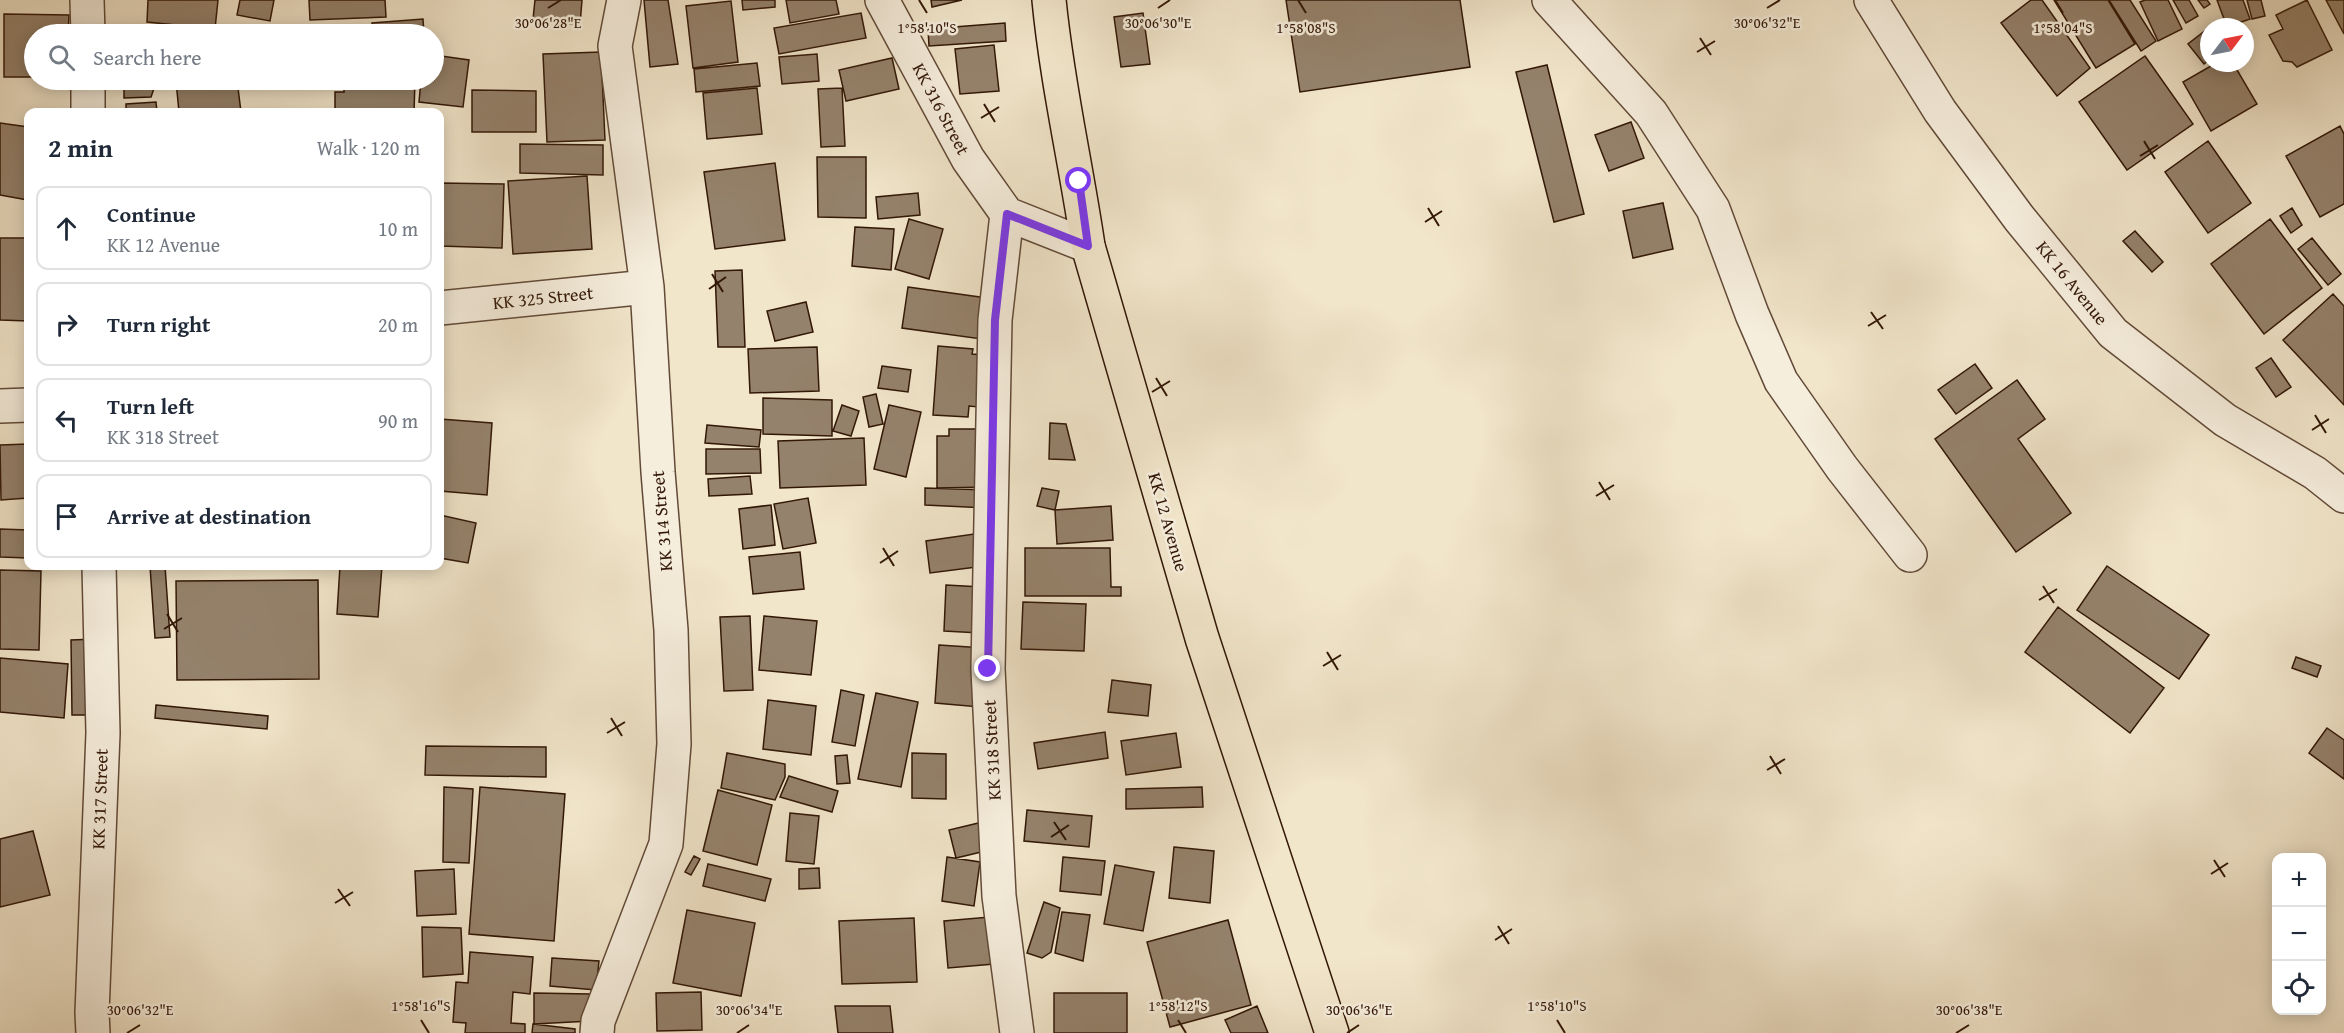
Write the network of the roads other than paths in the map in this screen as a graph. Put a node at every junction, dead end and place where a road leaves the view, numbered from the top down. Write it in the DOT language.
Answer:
graph roads {
  1 [pos="87,0"];
  2 [pos="624,0"];
  3 [pos="882,0"];
  4 [pos="1049,0"];
  5 [pos="1549,0"];
  6 [pos="1871,0"];
  7 [pos="88,24"];
  8 [pos="88,90"];
  9 [pos="88,108"];
  10 [pos="1007,214"];
  11 [pos="1088,246"];
  12 [pos="647,286"];
  13 [pos="444,308"];
  14 [pos="24,405"];
  15 [pos="0,406"];
  16 [pos="2344,496"];
  17 [pos="1910,555"];
  18 [pos="99,570"];
  19 [pos="93,1033"];
  20 [pos="597,1033"];
  21 [pos="1017,1033"];
  22 [pos="1332,1033"];
  1 -- 7 [label="street"];
  2 -- 12 [label="street, KK 314 Street"];
  3 -- 10 [label="street, KK 316 Street"];
  4 -- 11 [label="main road, KK 12 Avenue"];
  5 -- 17 [label="street"];
  6 -- 16 [label="street, KK 16 Avenue"];
  8 -- 9 [label="street"];
  10 -- 11 [label="street"];
  10 -- 21 [label="street, KK 318 Street"];
  11 -- 22 [label="main road, KK 12 Avenue"];
  12 -- 13 [label="street, KK 325 Street"];
  12 -- 20 [label="street, KK 314 Street"];
  14 -- 15 [label="street"];
  18 -- 19 [label="street, KK 317 Street"];
}
